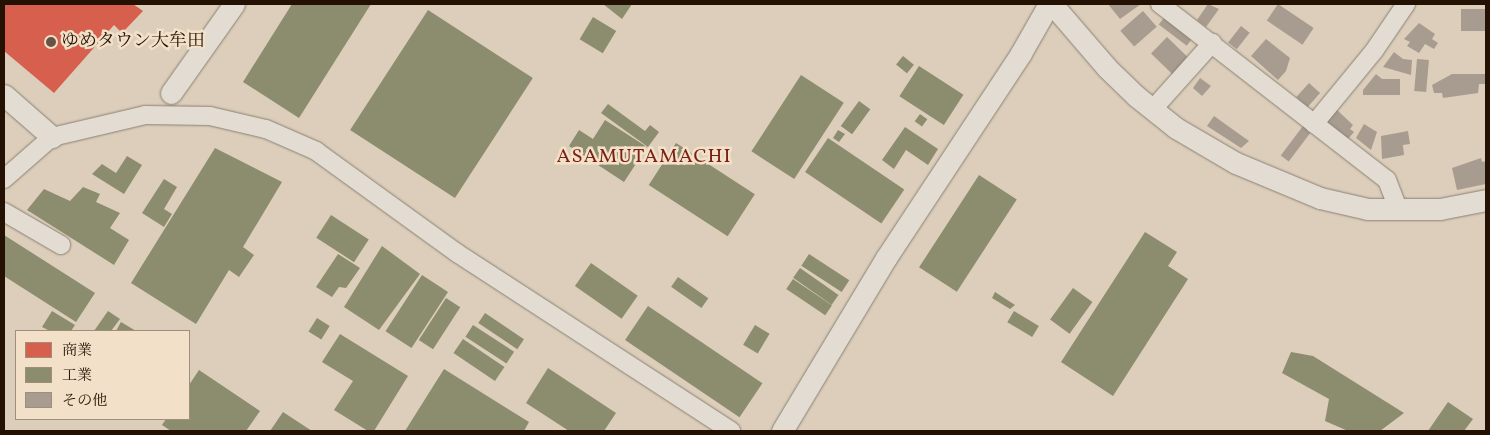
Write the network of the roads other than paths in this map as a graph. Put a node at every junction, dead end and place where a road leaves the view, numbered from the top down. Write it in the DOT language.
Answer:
graph roads {
  1 [pos="234,4"];
  2 [pos="1050,4"];
  3 [pos="1160,4"];
  4 [pos="1406,4"];
  5 [pos="1212,43"];
  6 [pos="171,93"];
  7 [pos="4,95"];
  8 [pos="1153,109"];
  9 [pos="145,115"];
  10 [pos="1314,124"];
  11 [pos="52,137"];
  12 [pos="4,179"];
  13 [pos="1486,200"];
  14 [pos="1399,211"];
  15 [pos="4,212"];
  16 [pos="62,245"];
  17 [pos="731,431"];
  18 [pos="782,431"];
  1 -- 6 [label="street"];
  2 -- 8 [label="street"];
  2 -- 18 [label="street"];
  3 -- 5 [label="street"];
  4 -- 10 [label="street"];
  5 -- 8 [label="street"];
  5 -- 10 [label="street"];
  6 -- 9 [label="street"];
  7 -- 11 [label="street"];
  8 -- 14 [label="street"];
  9 -- 11 [label="street"];
  9 -- 17 [label="street"];
  10 -- 14 [label="street"];
  11 -- 12 [label="street"];
  13 -- 14 [label="street"];
  15 -- 16 [label="street"];
}
